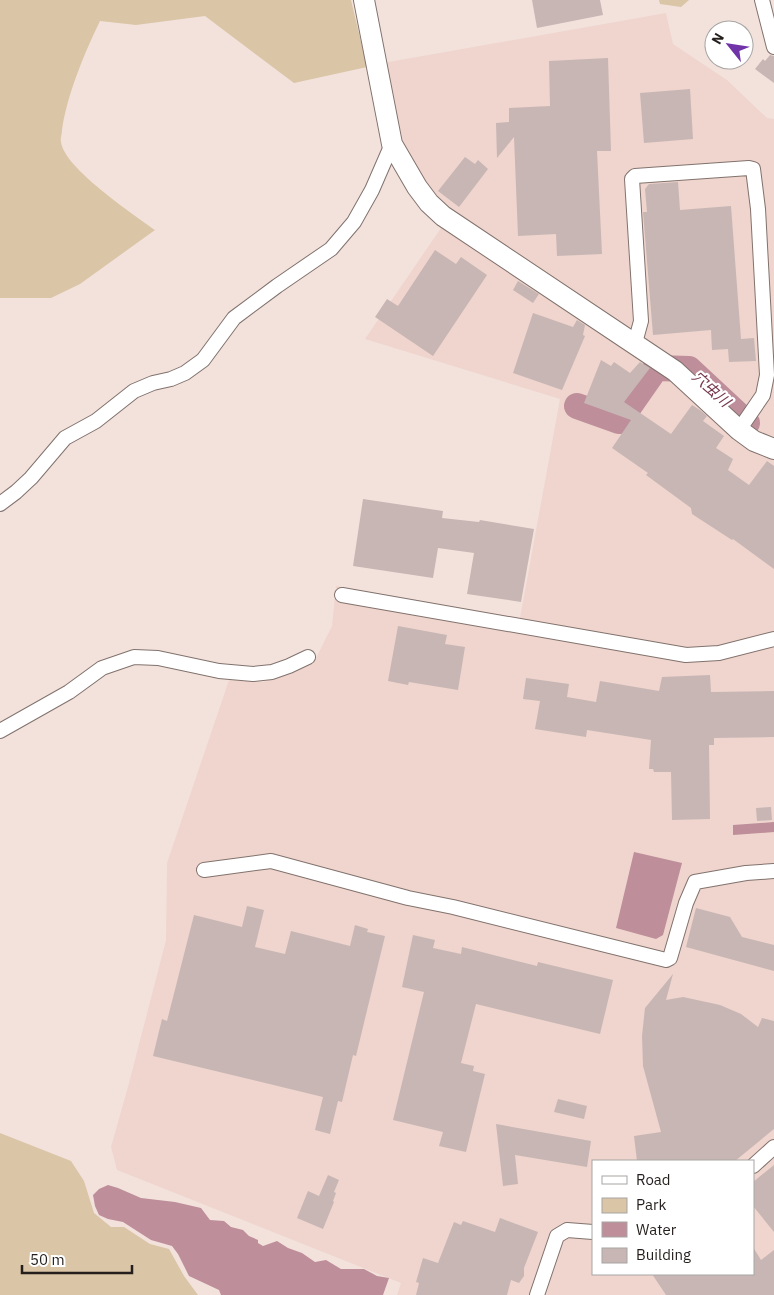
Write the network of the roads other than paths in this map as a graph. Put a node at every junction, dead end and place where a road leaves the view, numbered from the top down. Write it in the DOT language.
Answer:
graph roads {
  1 [pos="364,0"];
  2 [pos="762,0"];
  3 [pos="774,47"];
  4 [pos="392,144"];
  5 [pos="634,343"];
  6 [pos="739,430"];
  7 [pos="774,449"];
  8 [pos="0,504"];
  9 [pos="342,595"];
  10 [pos="774,638"];
  11 [pos="308,657"];
  12 [pos="0,731"];
  13 [pos="204,870"];
  14 [pos="774,871"];
  15 [pos="774,1147"];
  16 [pos="754,1165"];
  17 [pos="592,1232"];
  18 [pos="537,1295"];
  1 -- 4 [label="street"];
  2 -- 3 [label="street"];
  4 -- 5 [label="street"];
  4 -- 8 [label="street"];
  5 -- 6 [label="street"];
  5 -- 6 [label="street"];
  6 -- 7 [label="street"];
  9 -- 10 [label="street"];
  11 -- 12 [label="street"];
  13 -- 14 [label="street"];
  15 -- 16 [label="street"];
  17 -- 18 [label="street"];
}
